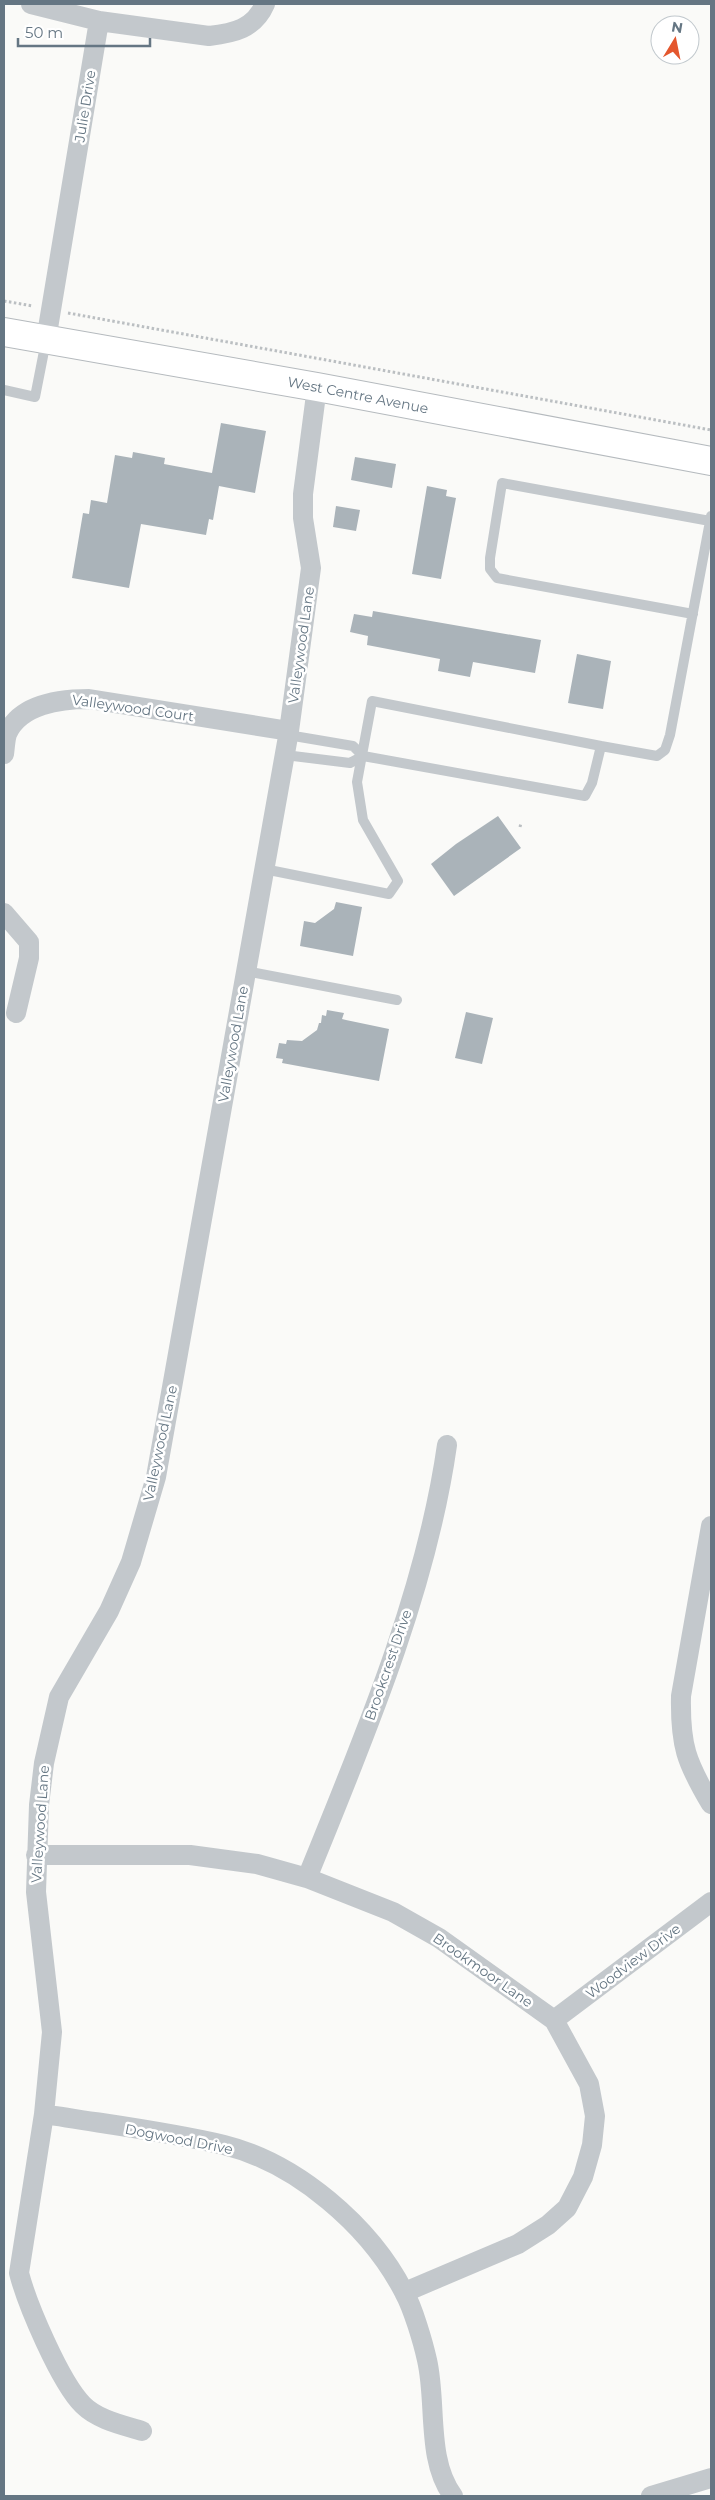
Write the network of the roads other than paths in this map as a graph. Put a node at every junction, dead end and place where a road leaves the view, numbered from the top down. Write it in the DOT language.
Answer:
graph roads {
  1 [pos="31,4"];
  2 [pos="265,4"];
  3 [pos="99,21"];
  4 [pos="4,332"];
  5 [pos="46,340"];
  6 [pos="317,387"];
  7 [pos="4,390"];
  8 [pos="711,461"];
  9 [pos="711,518"];
  10 [pos="692,614"];
  11 [pos="289,733"];
  12 [pos="601,746"];
  13 [pos="4,754"];
  14 [pos="285,755"];
  15 [pos="363,756"];
  16 [pos="264,870"];
  17 [pos="4,913"];
  18 [pos="246,971"];
  19 [pos="397,1000"];
  20 [pos="16,1013"];
  21 [pos="446,1445"];
  22 [pos="711,1526"];
  23 [pos="711,1804"];
  24 [pos="36,1855"];
  25 [pos="307,1878"];
  26 [pos="711,1902"];
  27 [pos="554,2020"];
  28 [pos="44,2114"];
  29 [pos="404,2292"];
  30 [pos="142,2431"];
  31 [pos="711,2478"];
  32 [pos="453,2496"];
  33 [pos="651,2496"];
  1 -- 3 [label="street"];
  2 -- 3 [label="street"];
  3 -- 5 [label="street, Julie Drive"];
  4 -- 5 [label="main road, West Centre Avenue"];
  5 -- 6 [label="main road, West Centre Avenue"];
  5 -- 7 [label="lane"];
  6 -- 8 [label="main road, West Centre Avenue"];
  6 -- 11 [label="street, Valleywood Lane"];
  9 -- 10 [label="lane"];
  9 -- 10 [label="lane"];
  10 -- 12 [label="lane"];
  11 -- 13 [label="street, Valleywood Court"];
  11 -- 14 [label="street, Valleywood Lane"];
  11 -- 15 [label="lane"];
  12 -- 15 [label="lane"];
  12 -- 15 [label="lane"];
  14 -- 15 [label="lane"];
  14 -- 16 [label="street, Valleywood Lane"];
  15 -- 16 [label="lane"];
  16 -- 18 [label="street, Valleywood Lane"];
  17 -- 20 [label="street"];
  18 -- 19 [label="lane"];
  18 -- 24 [label="street, Valleywood Lane"];
  21 -- 25 [label="street, Brookcrest Drive"];
  22 -- 23 [label="street"];
  24 -- 25 [label="street, Brookmoor Lane"];
  24 -- 28 [label="street, Valleywood Lane"];
  25 -- 27 [label="street, Brookmoor Lane"];
  26 -- 27 [label="street, Woodview Drive"];
  27 -- 29 [label="street, Brookmoor Lane"];
  28 -- 29 [label="street, Dogwood Drive"];
  28 -- 30 [label="street, Valleywood Lane"];
  29 -- 32 [label="street, Dogwood Drive"];
  31 -- 33 [label="street"];
}
